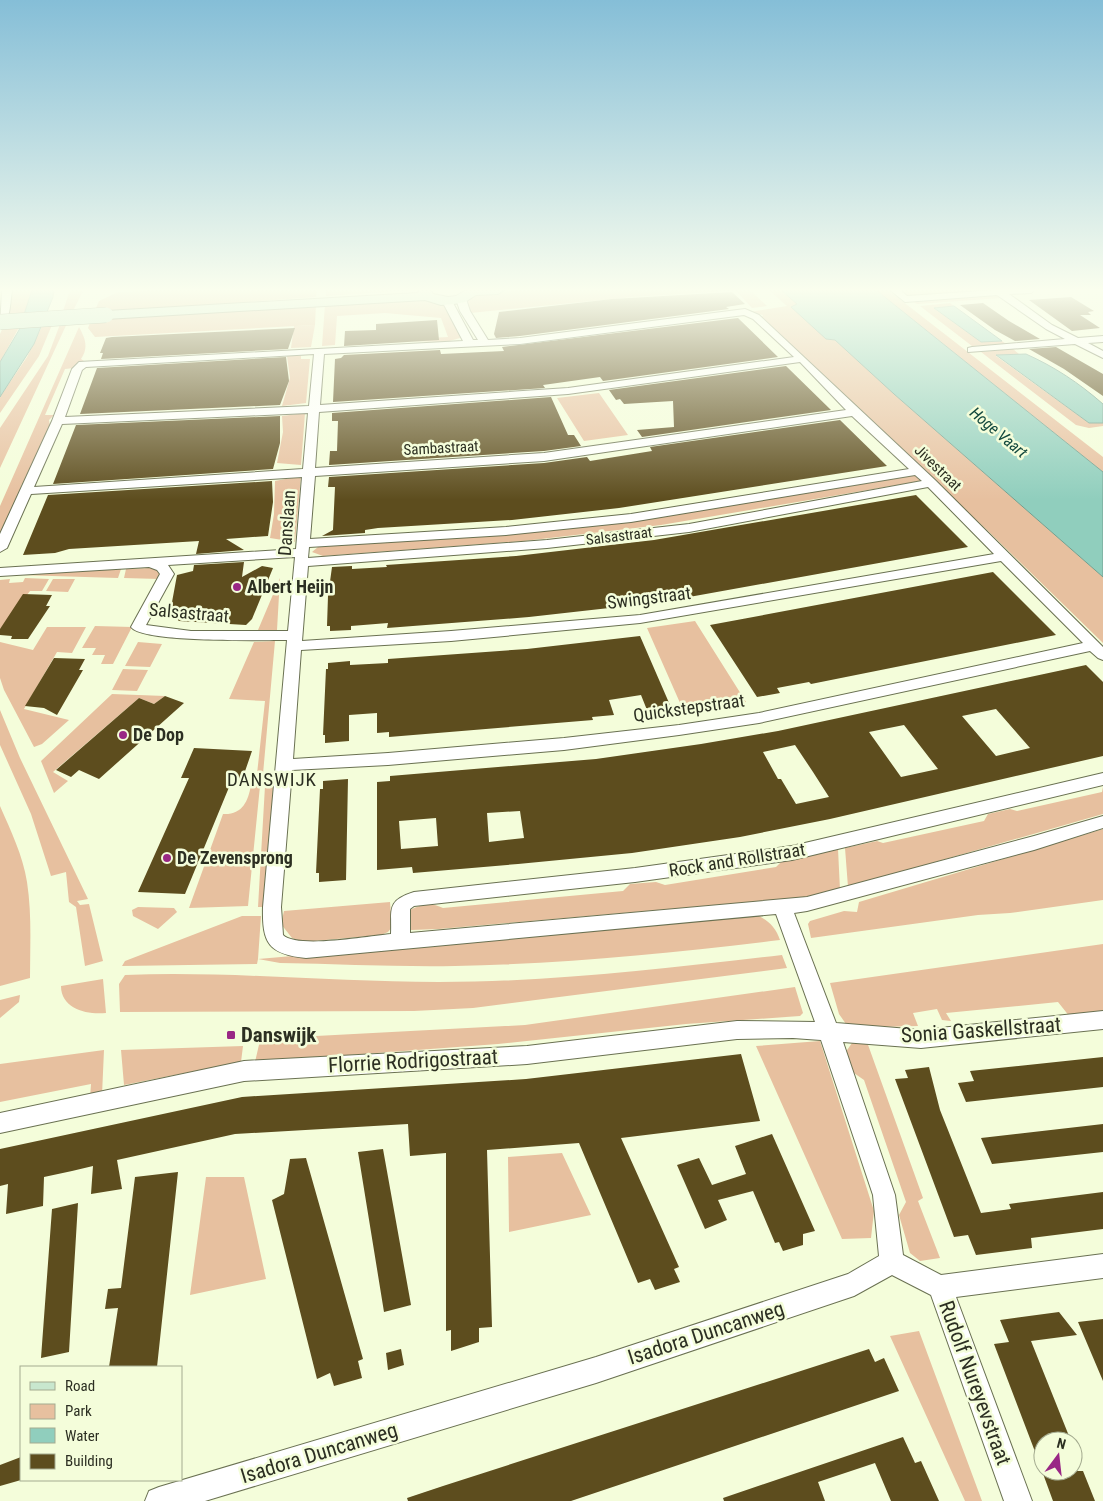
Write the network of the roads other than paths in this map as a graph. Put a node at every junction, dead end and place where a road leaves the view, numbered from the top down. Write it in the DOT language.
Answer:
graph roads {
  1 [pos="150,360"];
  2 [pos="318,360"];
  3 [pos="794,360"];
  4 [pos="803,360"];
  5 [pos="314,408"];
  6 [pos="854,412"];
  7 [pos="58,421"];
  8 [pos="917,471"];
  9 [pos="309,472"];
  10 [pos="931,483"];
  11 [pos="27,490"];
  12 [pos="0,548"];
  13 [pos="303,553"];
  14 [pos="1004,556"];
  15 [pos="170,568"];
  16 [pos="0,572"];
  17 [pos="295,641"];
  18 [pos="1098,651"];
  19 [pos="285,765"];
  20 [pos="1103,779"];
  21 [pos="1103,822"];
  22 [pos="783,908"];
  23 [pos="400,941"];
  24 [pos="1103,1020"];
  25 [pos="829,1032"];
  26 [pos="0,1123"];
  27 [pos="892,1262"];
  28 [pos="1103,1266"];
  29 [pos="940,1287"];
  30 [pos="159,1501"];
  31 [pos="1018,1501"];
  1 -- 7 [label="street"];
  2 -- 5 [label="street, Danslaan"];
  3 -- 5 [label="street"];
  4 -- 6 [label="street, Jivestraat"];
  5 -- 7 [label="street"];
  5 -- 9 [label="street, Danslaan"];
  6 -- 8 [label="street, Jivestraat"];
  6 -- 9 [label="street, Sambastraat"];
  7 -- 11 [label="street"];
  8 -- 10 [label="street, Jivestraat"];
  8 -- 13 [label="street, Salsastraat"];
  9 -- 11 [label="street, Sambastraat"];
  9 -- 13 [label="street, Danslaan"];
  10 -- 13 [label="street, Salsastraat"];
  10 -- 14 [label="street, Jivestraat"];
  11 -- 12 [label="street"];
  13 -- 15 [label="street, Salsastraat"];
  13 -- 17 [label="street, Danslaan"];
  14 -- 17 [label="street, Swingstraat"];
  14 -- 18 [label="street, Jivestraat"];
  15 -- 16 [label="street"];
  15 -- 17 [label="street, Salsastraat"];
  17 -- 19 [label="street, Danslaan"];
  18 -- 19 [label="street, Quickstepstraat"];
  19 -- 23 [label="street, Danslaan"];
  20 -- 23 [label="street, Rock and Rollstraat"];
  21 -- 22 [label="street"];
  22 -- 23 [label="street"];
  22 -- 25 [label="street"];
  24 -- 25 [label="street, Sonia Gaskellstraat"];
  25 -- 26 [label="street, Florrie Rodrigostraat"];
  25 -- 27 [label="street"];
  27 -- 29 [label="street, Rudolf Nureyevstraat"];
  27 -- 30 [label="street, Isadora Duncanweg"];
  28 -- 29 [label="street"];
  29 -- 31 [label="street, Rudolf Nureyevstraat"];
}
